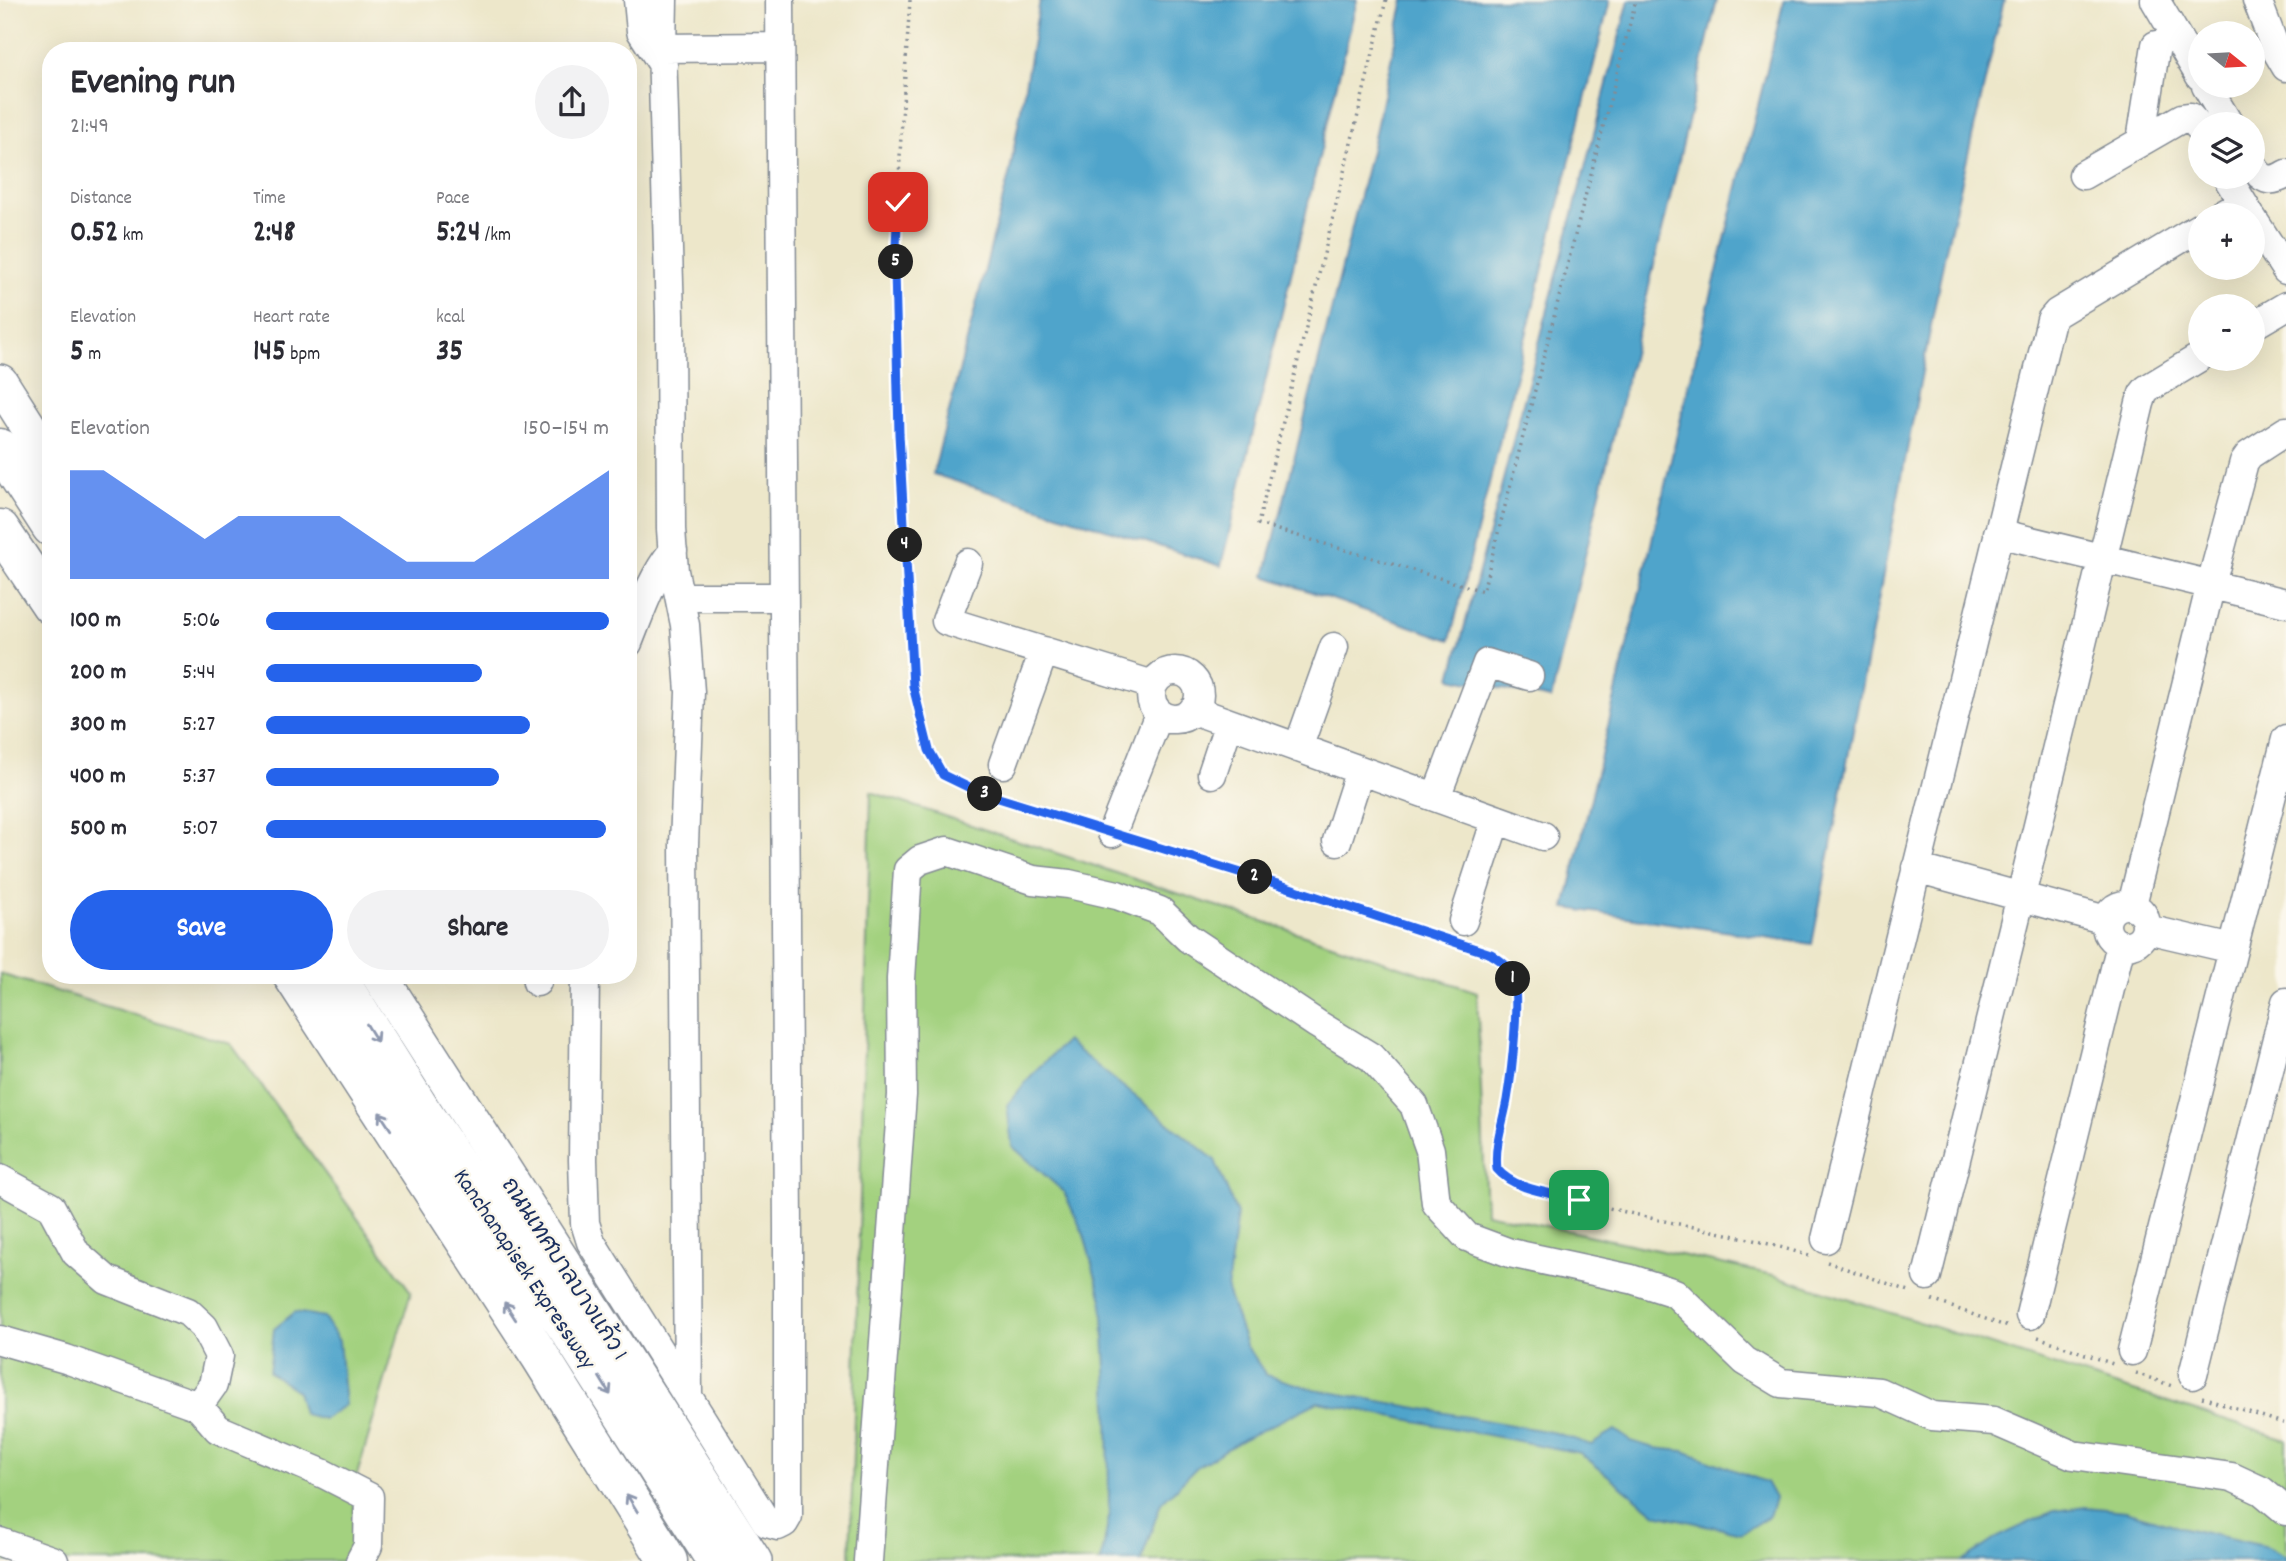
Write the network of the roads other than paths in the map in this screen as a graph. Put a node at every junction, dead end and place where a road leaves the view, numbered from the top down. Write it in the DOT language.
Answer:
graph roads {
  1 [pos="638,0"];
  2 [pos="663,0"];
  3 [pos="780,0"];
  4 [pos="2155,0"];
  5 [pos="2257,0"];
  6 [pos="2156,45"];
  7 [pos="780,47"];
  8 [pos="2188,56"];
  9 [pos="663,57"];
  10 [pos="2286,67"];
  11 [pos="2188,117"];
  12 [pos="2141,141"];
  13 [pos="2286,174"];
  14 [pos="2083,175"];
  15 [pos="2265,178"];
  16 [pos="2188,234"];
  17 [pos="2265,243"];
  18 [pos="2286,270"];
  19 [pos="2286,306"];
  20 [pos="2265,318"];
  21 [pos="2188,364"];
  22 [pos="0,382"];
  23 [pos="2286,431"];
  24 [pos="0,448"];
  25 [pos="42,448"];
  26 [pos="42,513"];
  27 [pos="0,529"];
  28 [pos="1998,533"];
  29 [pos="673,551"];
  30 [pos="2101,559"];
  31 [pos="968,563"];
  32 [pos="2211,584"];
  33 [pos="42,592"];
  34 [pos="680,597"];
  35 [pos="783,597"];
  36 [pos="2286,603"];
  37 [pos="637,620"];
  38 [pos="1334,646"];
  39 [pos="1044,651"];
  40 [pos="1529,676"];
  41 [pos="1153,685"];
  42 [pos="1194,710"];
  43 [pos="1159,713"];
  44 [pos="1229,723"];
  45 [pos="2286,739"];
  46 [pos="1298,748"];
  47 [pos="1003,764"];
  48 [pos="1360,770"];
  49 [pos="1212,774"];
  50 [pos="1436,797"];
  51 [pos="1496,819"];
  52 [pos="1112,832"];
  53 [pos="1543,836"];
  54 [pos="1337,841"];
  55 [pos="1916,869"];
  56 [pos="2021,896"];
  57 [pos="2139,917"];
  58 [pos="2106,920"];
  59 [pos="1463,921"];
  60 [pos="2122,944"];
  61 [pos="2233,949"];
  62 [pos="298,984"];
  63 [pos="342,984"];
  64 [pos="385,984"];
  65 [pos="585,984"];
  66 [pos="2285,1010"];
  67 [pos="0,1179"];
  68 [pos="1819,1252"];
  69 [pos="1923,1289"];
  70 [pos="2026,1327"];
  71 [pos="0,1340"];
  72 [pos="2130,1364"];
  73 [pos="2189,1386"];
  74 [pos="688,1396"];
  75 [pos="198,1406"];
  76 [pos="2286,1511"];
  77 [pos="0,1542"];
  78 [pos="54,1561"];
  79 [pos="360,1561"];
  80 [pos="668,1561"];
  81 [pos="716,1561"];
  82 [pos="754,1561"];
  83 [pos="868,1561"];
  1 -- 9 [label="street"];
  2 -- 9 [label="street"];
  3 -- 7 [label="street"];
  4 -- 8 [label="street"];
  5 -- 10 [label="street"];
  6 -- 12 [label="street"];
  7 -- 9 [label="street"];
  7 -- 35 [label="street"];
  9 -- 29 [label="street"];
  11 -- 12 [label="street"];
  12 -- 14 [label="street"];
  13 -- 15 [label="street"];
  16 -- 28 [label="street"];
  17 -- 18 [label="street"];
  19 -- 20 [label="street"];
  21 -- 30 [label="street"];
  22 -- 25 [label="main road"];
  23 -- 32 [label="street"];
  24 -- 26 [label="highway"];
  27 -- 33 [label="highway"];
  28 -- 30 [label="street"];
  28 -- 55 [label="street"];
  29 -- 34 [label="street"];
  29 -- 37 [label="street"];
  30 -- 32 [label="street"];
  30 -- 56 [label="street"];
  31 -- 39 [label="street"];
  32 -- 36 [label="street"];
  32 -- 57 [label="street"];
  34 -- 35 [label="street"];
  34 -- 74 [label="street"];
  35 -- 74 [label="street"];
  38 -- 46 [label="street"];
  39 -- 41 [label="street"];
  39 -- 47 [label="street"];
  40 -- 50 [label="street"];
  41 -- 42 [label="street"];
  41 -- 43 [label="street"];
  42 -- 43 [label="street"];
  42 -- 44 [label="street"];
  43 -- 52 [label="street"];
  44 -- 46 [label="street"];
  44 -- 49 [label="street"];
  45 -- 61 [label="street"];
  46 -- 48 [label="street"];
  48 -- 50 [label="street"];
  48 -- 54 [label="street"];
  50 -- 51 [label="street"];
  51 -- 53 [label="street"];
  51 -- 59 [label="street"];
  55 -- 56 [label="street"];
  55 -- 68 [label="street"];
  56 -- 58 [label="street"];
  56 -- 69 [label="street"];
  57 -- 58 [label="street"];
  57 -- 60 [label="street"];
  57 -- 61 [label="street"];
  58 -- 60 [label="street"];
  60 -- 70 [label="street"];
  61 -- 72 [label="street"];
  80 -- 62 [label="highway, Kanchanapisek Expressway, one-way"];
  63 -- 81 [label="highway, Kanchanapisek Expressway, one-way"];
  64 -- 82 [label="main road, ถนนเทศบาลบางแก้ว 1"];
  65 -- 74 [label="street"];
  66 -- 73 [label="street"];
  67 -- 75 [label="street"];
  71 -- 75 [label="street"];
  75 -- 79 [label="street"];
  76 -- 83 [label="street"];
  77 -- 78 [label="street"];
}
